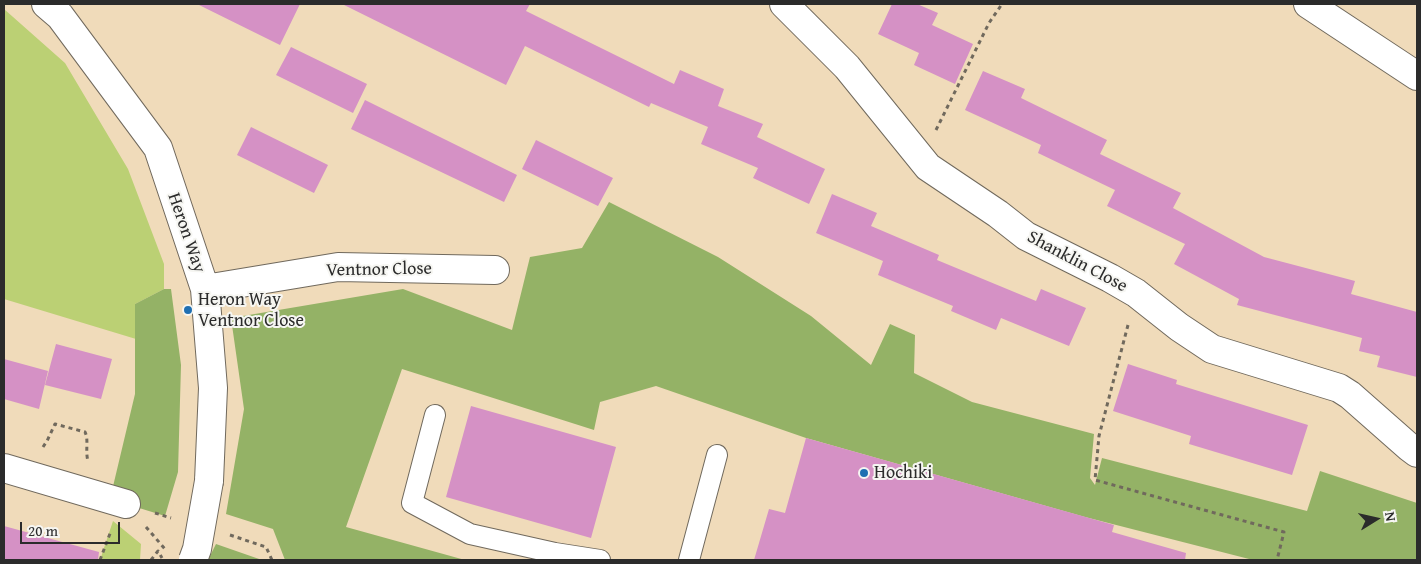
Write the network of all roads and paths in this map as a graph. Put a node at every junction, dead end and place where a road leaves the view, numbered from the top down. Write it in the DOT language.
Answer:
graph roads {
  1 [pos="46,4"];
  2 [pos="784,4"];
  3 [pos="1002,4"];
  4 [pos="1308,4"];
  5 [pos="1417,76"];
  6 [pos="921,159"];
  7 [pos="495,270"];
  8 [pos="205,289"];
  9 [pos="1136,293"];
  10 [pos="435,415"];
  11 [pos="1417,453"];
  12 [pos="717,455"];
  13 [pos="4,468"];
  14 [pos="126,504"];
  15 [pos="180,557"];
  16 [pos="151,560"];
  17 [pos="164,560"];
  18 [pos="600,560"];
  19 [pos="689,560"];
  20 [pos="1276,560"];
  1 -- 8 [label="street, Heron Way"];
  2 -- 6 [label="street, Shanklin Close"];
  3 -- 6 [label="path"];
  4 -- 5 [label="street"];
  6 -- 9 [label="street, Shanklin Close"];
  7 -- 8 [label="street, Ventnor Close"];
  8 -- 15 [label="street, Heron Way, bridge"];
  9 -- 11 [label="street, Shanklin Close"];
  9 -- 20 [label="path"];
  10 -- 18 [label="lane"];
  12 -- 19 [label="lane"];
  13 -- 14 [label="street"];
  14 -- 15 [label="path"];
  16 -- 17 [label="path"];
}
